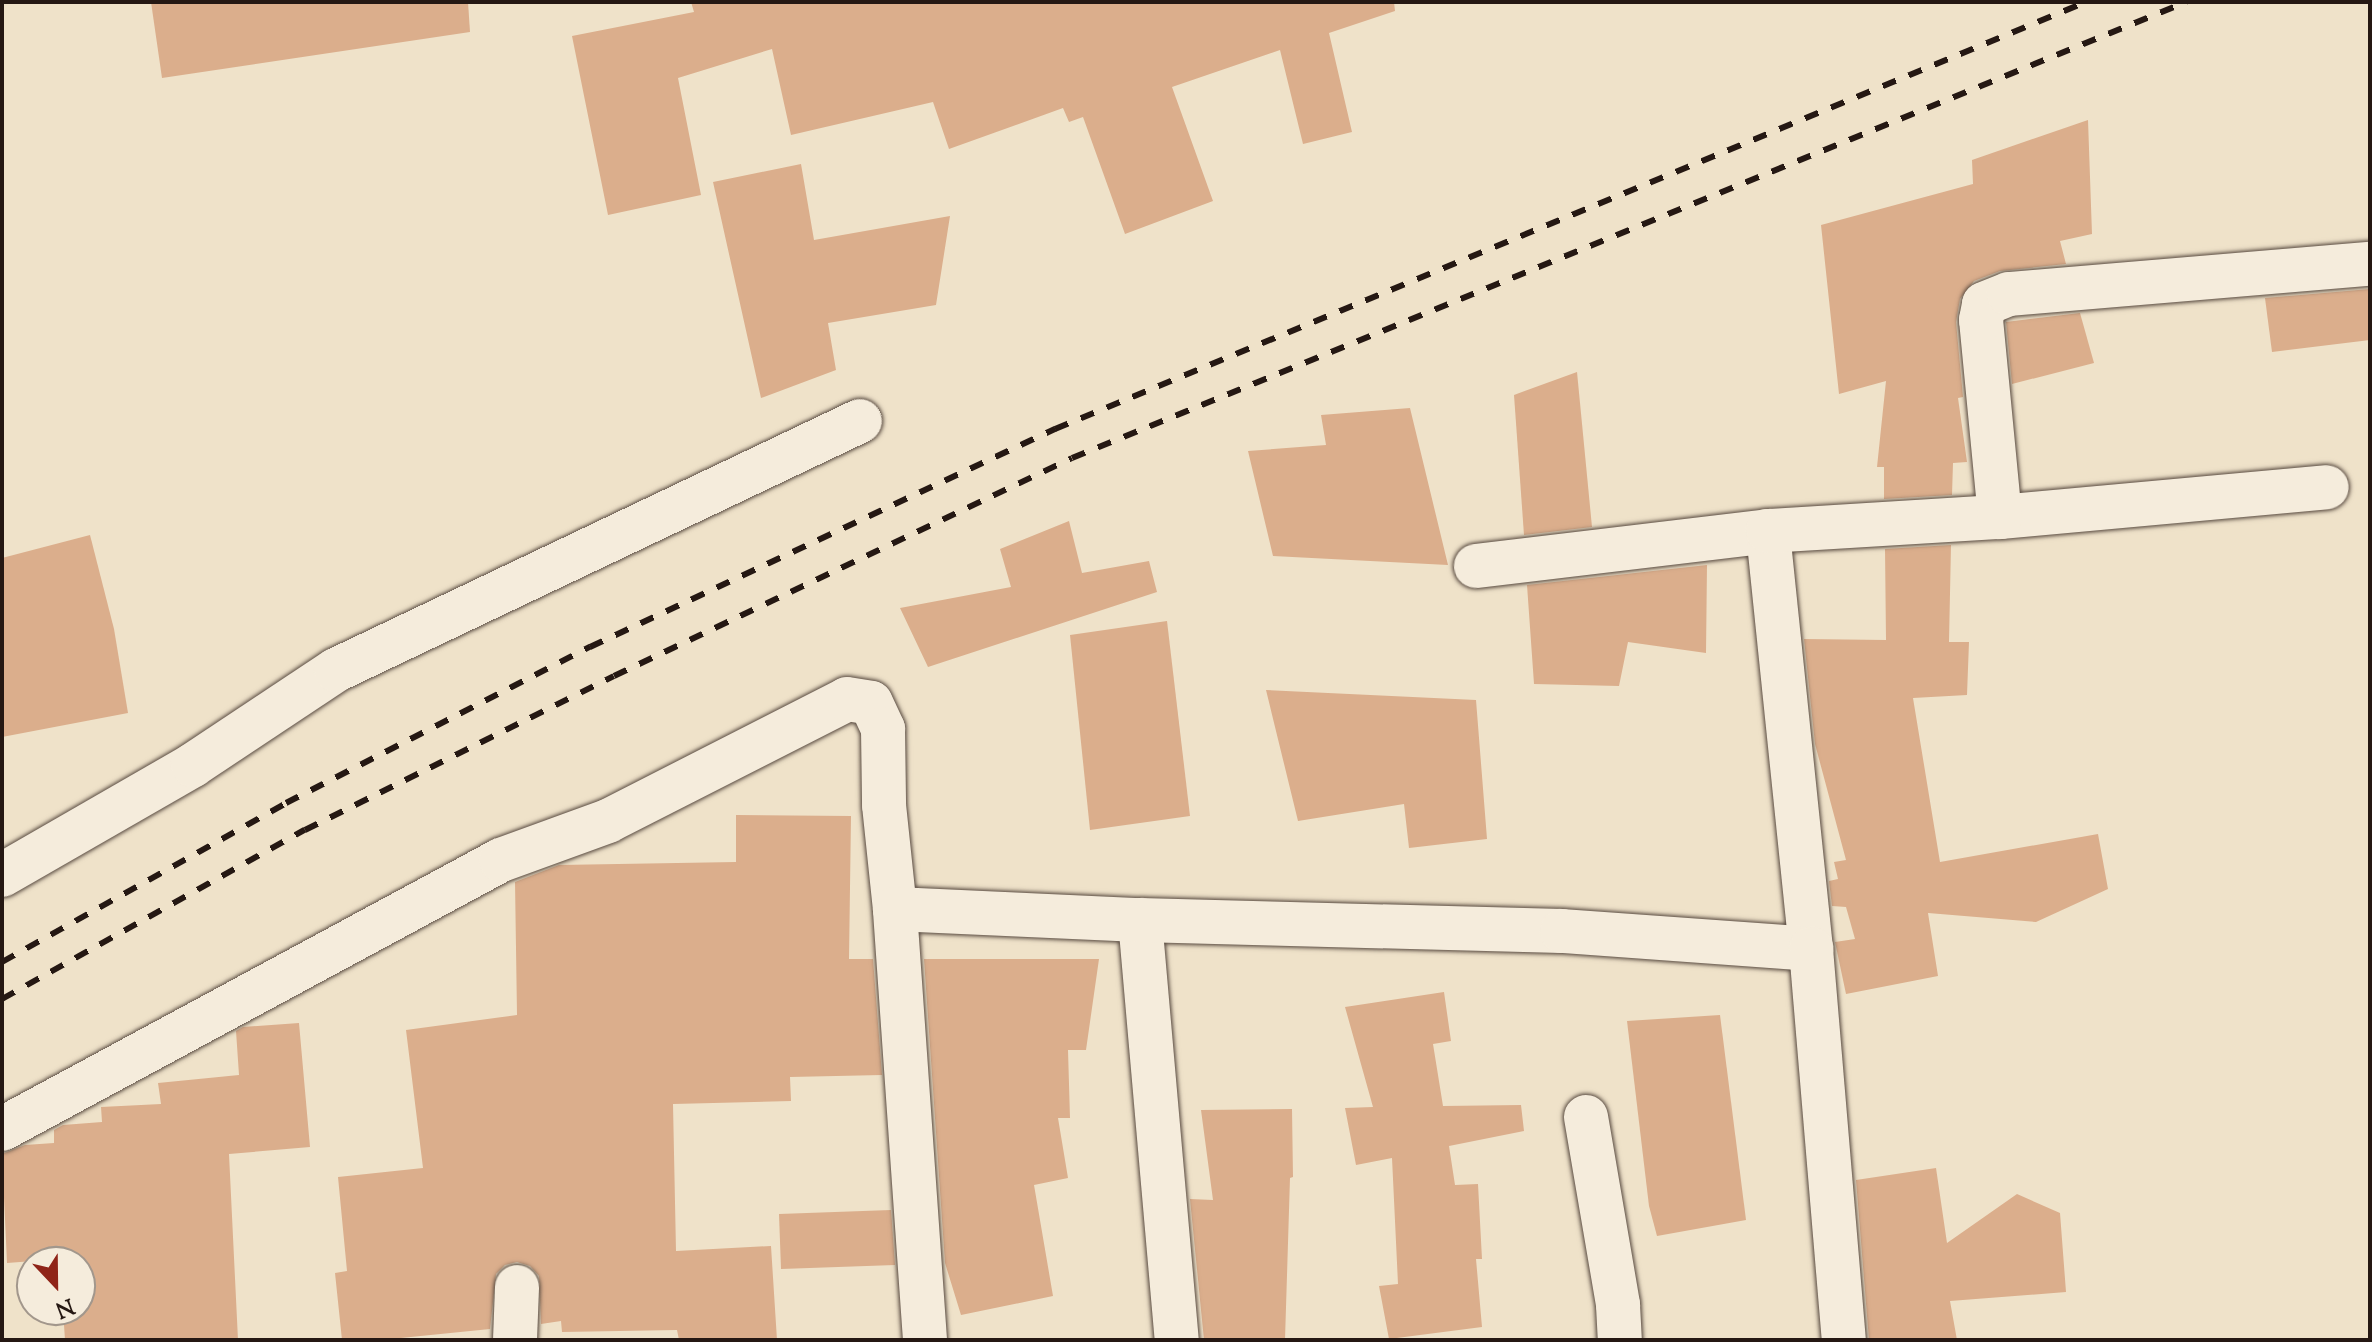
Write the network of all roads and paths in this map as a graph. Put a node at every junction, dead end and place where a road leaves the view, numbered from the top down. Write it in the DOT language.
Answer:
graph roads {
  1 [pos="2370,264"];
  2 [pos="860,421"];
  3 [pos="2327,487"];
  4 [pos="2000,517"];
  5 [pos="1768,531"];
  6 [pos="1476,566"];
  7 [pos="2,875"];
  8 [pos="895,909"];
  9 [pos="1140,920"];
  10 [pos="1811,949"];
  11 [pos="1586,1117"];
  12 [pos="2,1129"];
  13 [pos="517,1287"];
  14 [pos="515,1340"];
  15 [pos="925,1340"];
  16 [pos="1177,1340"];
  17 [pos="1620,1340"];
  18 [pos="1844,1340"];
  1 -- 4 [label="street"];
  2 -- 7 [label="street"];
  3 -- 4 [label="street"];
  4 -- 5 [label="street"];
  5 -- 6 [label="street"];
  5 -- 10 [label="street"];
  8 -- 9 [label="street"];
  8 -- 12 [label="street"];
  8 -- 15 [label="street"];
  9 -- 10 [label="street"];
  9 -- 16 [label="street"];
  10 -- 18 [label="street"];
  11 -- 17 [label="street"];
  13 -- 14 [label="street"];
}
